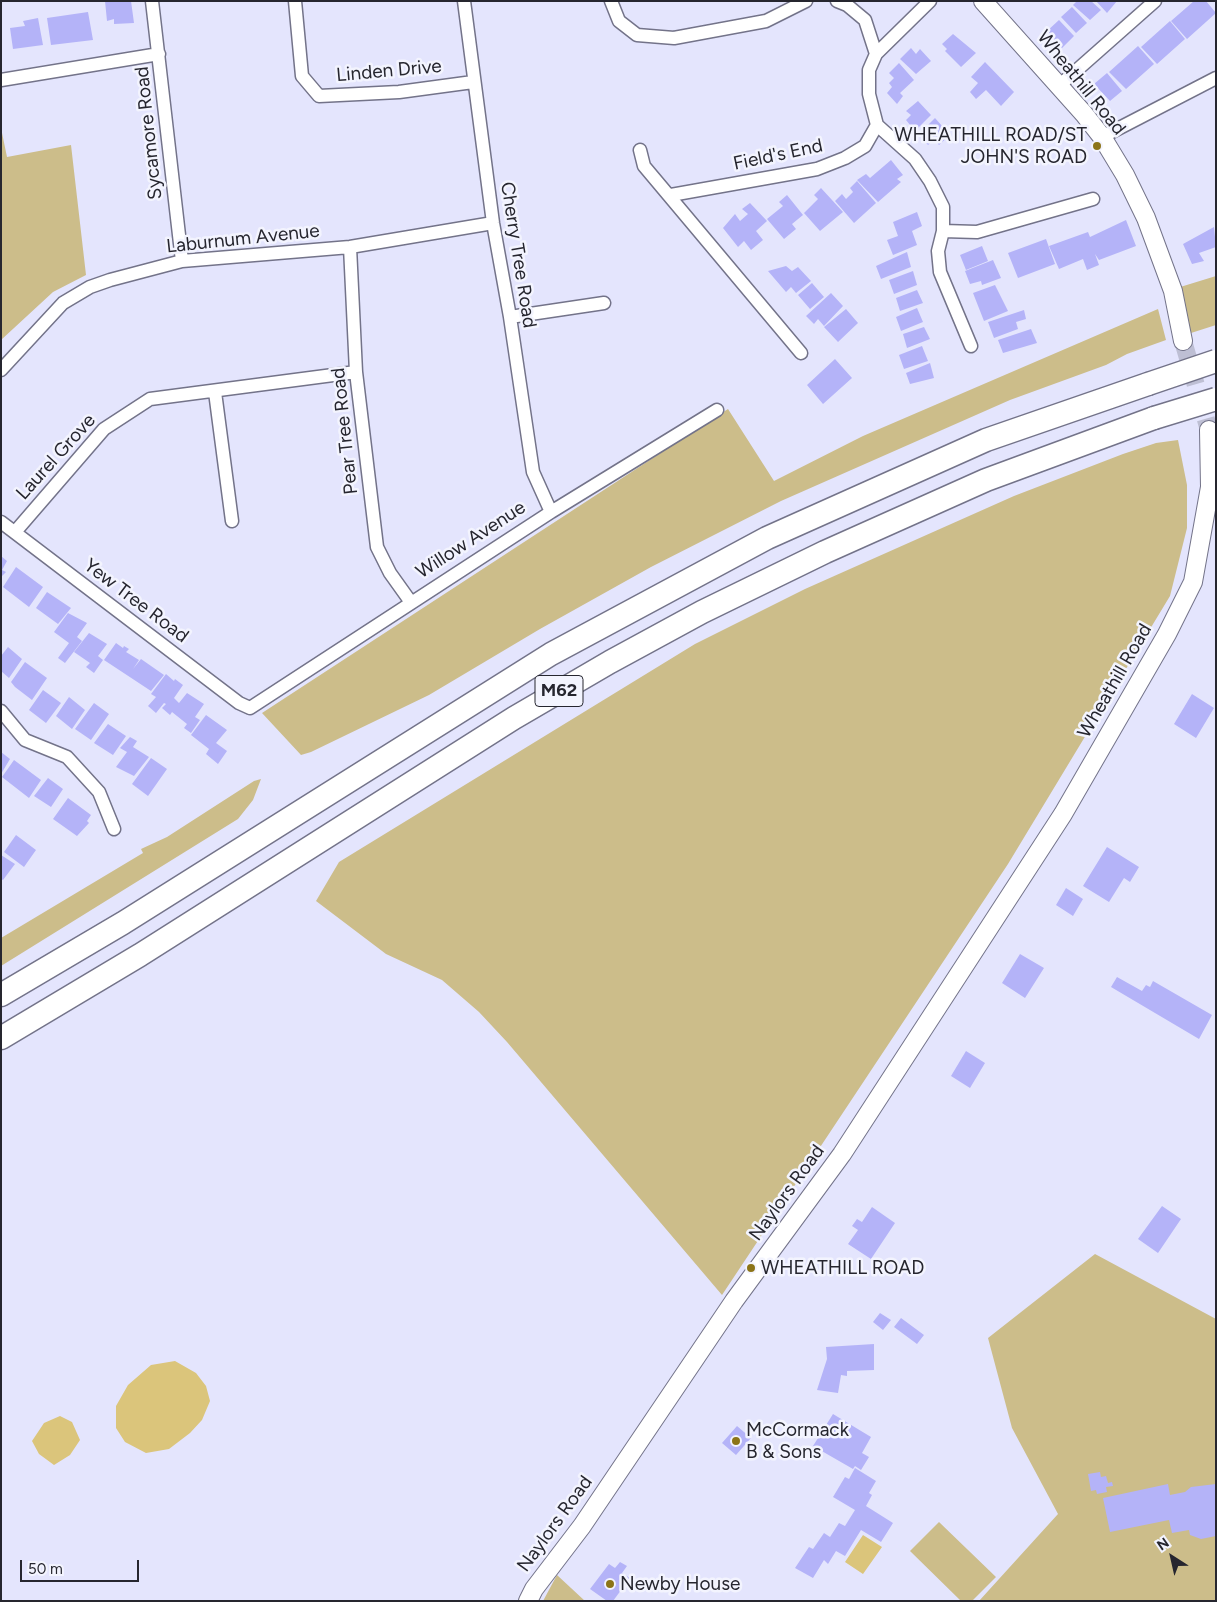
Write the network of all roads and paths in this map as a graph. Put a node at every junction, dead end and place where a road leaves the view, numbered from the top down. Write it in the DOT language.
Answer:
graph roads {
  1 [pos="152,1"];
  2 [pos="295,1"];
  3 [pos="464,1"];
  4 [pos="611,1"];
  5 [pos="806,1"];
  6 [pos="837,1"];
  7 [pos="930,1"];
  8 [pos="983,1"];
  9 [pos="1155,1"];
  10 [pos="159,54"];
  11 [pos="876,54"];
  12 [pos="1216,78"];
  13 [pos="1,80"];
  14 [pos="473,82"];
  15 [pos="1060,84"];
  16 [pos="877,125"];
  17 [pos="1102,136"];
  18 [pos="640,150"];
  19 [pos="672,195"];
  20 [pos="1093,199"];
  21 [pos="493,223"];
  22 [pos="943,231"];
  23 [pos="350,247"];
  24 [pos="182,261"];
  25 [pos="604,303"];
  26 [pos="510,317"];
  27 [pos="1183,341"];
  28 [pos="971,346"];
  29 [pos="801,353"];
  30 [pos="1216,361"];
  31 [pos="1,370"];
  32 [pos="356,372"];
  33 [pos="215,392"];
  34 [pos="1216,399"];
  35 [pos="717,410"];
  36 [pos="1209,430"];
  37 [pos="551,512"];
  38 [pos="232,520"];
  39 [pos="1,522"];
  40 [pos="15,532"];
  41 [pos="410,601"];
  42 [pos="250,708"];
  43 [pos="1,711"];
  44 [pos="114,829"];
  45 [pos="987,928"];
  46 [pos="1,995"];
  47 [pos="1,1038"];
  48 [pos="528,1601"];
  1 -- 10 [label="street, Sycamore Road"];
  2 -- 14 [label="street, Linden Drive"];
  3 -- 14 [label="street, Cherry Tree Road"];
  4 -- 5 [label="street"];
  6 -- 11 [label="street"];
  7 -- 11 [label="street"];
  8 -- 15 [label="street, Wheathill Road"];
  9 -- 15 [label="street"];
  10 -- 13 [label="street"];
  10 -- 24 [label="street, Sycamore Road"];
  11 -- 16 [label="street"];
  12 -- 17 [label="street"];
  14 -- 21 [label="street, Cherry Tree Road"];
  15 -- 17 [label="street, Wheathill Road"];
  16 -- 19 [label="street, Field's End"];
  16 -- 22 [label="street"];
  17 -- 27 [label="street, Wheathill Road"];
  18 -- 19 [label="street"];
  19 -- 29 [label="street"];
  20 -- 22 [label="street"];
  21 -- 23 [label="street, Laburnum Avenue"];
  21 -- 26 [label="street, Cherry Tree Road"];
  22 -- 28 [label="street"];
  23 -- 24 [label="street, Laburnum Avenue"];
  23 -- 32 [label="street, Pear Tree Road"];
  24 -- 31 [label="street, Laburnum Avenue"];
  25 -- 26 [label="street"];
  26 -- 37 [label="street, Cherry Tree Road"];
  30 -- 46 [label="highway, M62, bridge"];
  32 -- 33 [label="street, Laurel Grove"];
  32 -- 41 [label="street, Pear Tree Road"];
  33 -- 38 [label="street"];
  33 -- 40 [label="street, Laurel Grove"];
  34 -- 47 [label="highway, M62, bridge"];
  35 -- 37 [label="street, Willow Avenue"];
  36 -- 45 [label="street, Wheathill Road"];
  37 -- 41 [label="street, Willow Avenue"];
  39 -- 40 [label="street, Yew Tree Road"];
  40 -- 42 [label="street, Yew Tree Road"];
  41 -- 42 [label="street, Willow Avenue"];
  43 -- 44 [label="street"];
  45 -- 48 [label="street, Naylors Road"];
}
